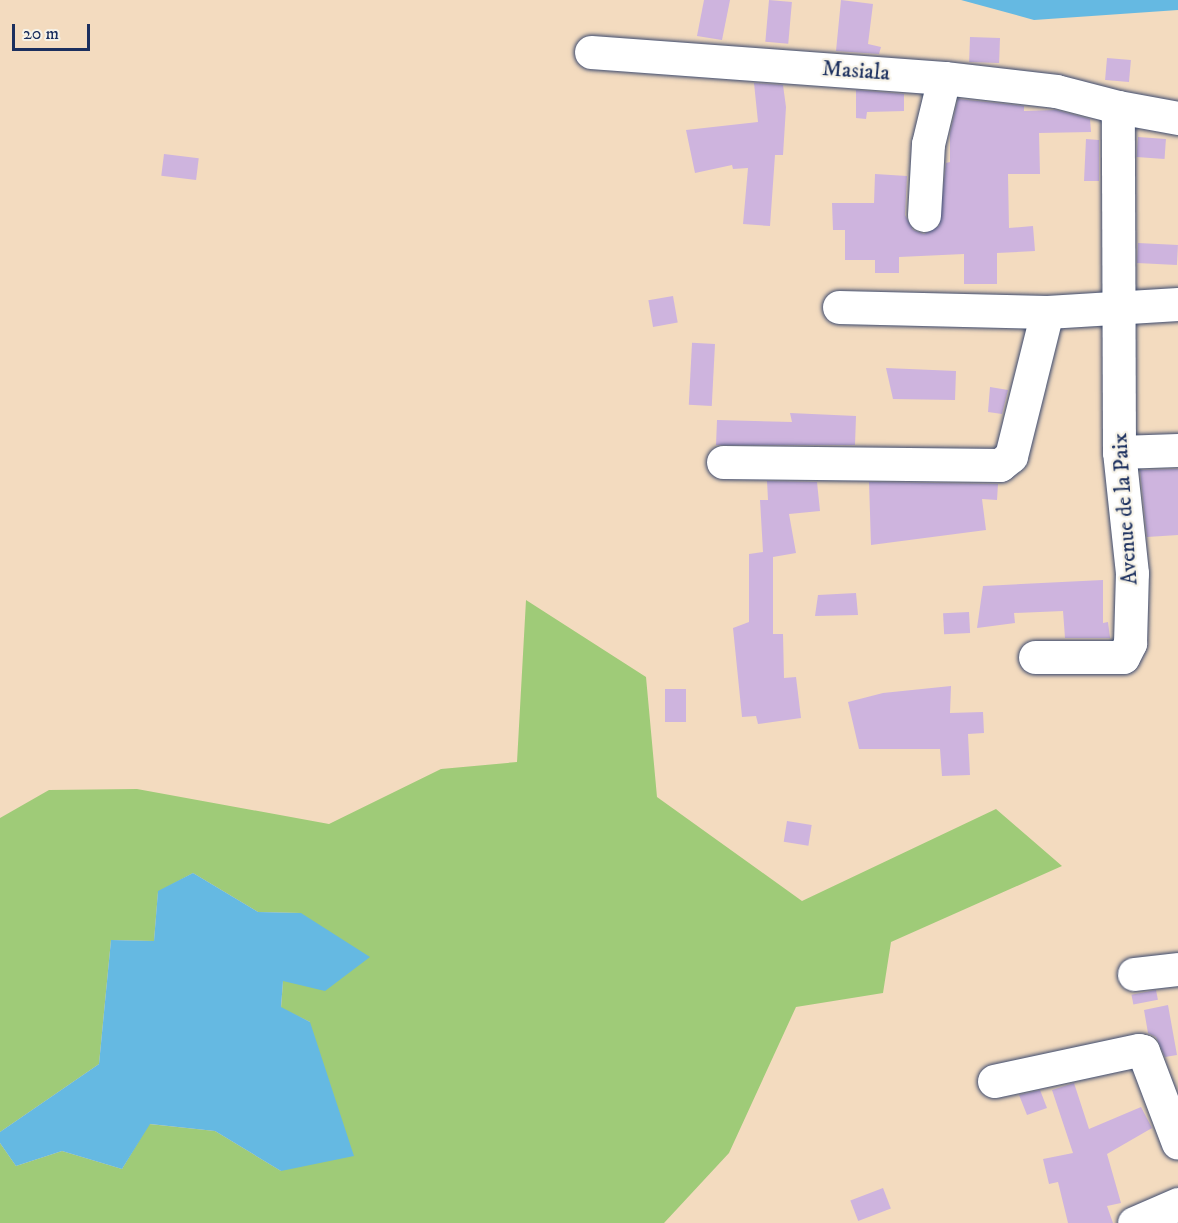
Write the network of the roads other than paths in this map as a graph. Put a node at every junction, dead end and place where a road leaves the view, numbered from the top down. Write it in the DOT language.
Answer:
graph roads {
  1 [pos="591,52"];
  2 [pos="944,78"];
  3 [pos="1118,107"];
  4 [pos="1178,117"];
  5 [pos="924,215"];
  6 [pos="1178,304"];
  7 [pos="1116,306"];
  8 [pos="839,307"];
  9 [pos="1047,312"];
  10 [pos="1178,450"];
  11 [pos="1119,452"];
  12 [pos="723,462"];
  13 [pos="1035,657"];
  14 [pos="1178,969"];
  15 [pos="1134,974"];
  16 [pos="994,1081"];
  17 [pos="1178,1143"];
  18 [pos="1178,1204"];
  19 [pos="1134,1223"];
  1 -- 2 [label="street, Masiala"];
  2 -- 3 [label="street, Masiala"];
  2 -- 5 [label="street"];
  3 -- 4 [label="street, Masiala"];
  3 -- 7 [label="street, Avenue de la Paix"];
  6 -- 7 [label="street"];
  7 -- 9 [label="street"];
  7 -- 11 [label="street, Avenue de la Paix"];
  8 -- 9 [label="street"];
  9 -- 12 [label="street"];
  10 -- 11 [label="street"];
  11 -- 13 [label="street, Avenue de la Paix"];
  14 -- 15 [label="street"];
  16 -- 17 [label="street"];
  18 -- 19 [label="street"];
}
